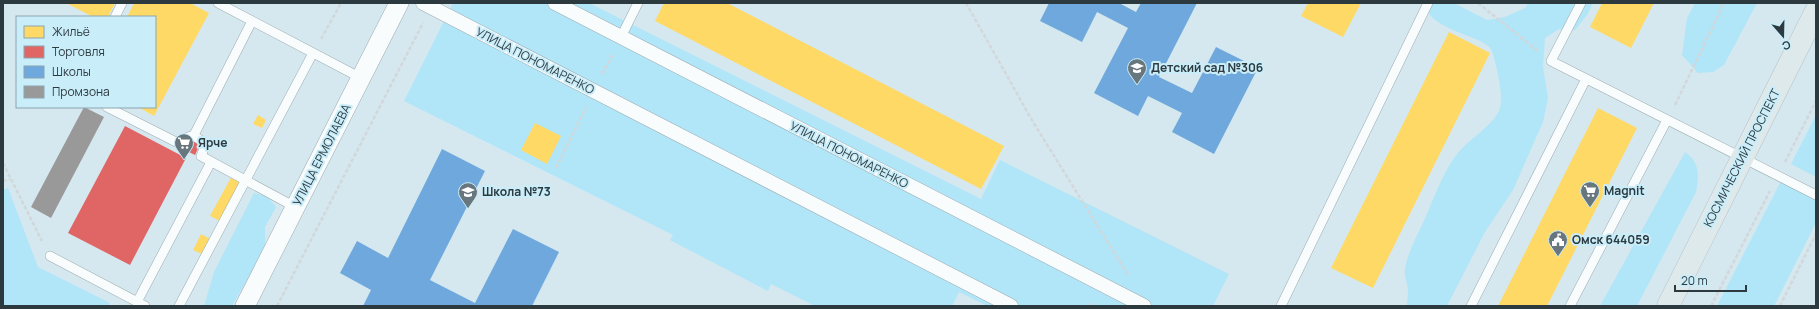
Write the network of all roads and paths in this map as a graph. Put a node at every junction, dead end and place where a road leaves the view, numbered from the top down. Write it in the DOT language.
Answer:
graph roads {
  1 [pos="122,3"];
  2 [pos="218,3"];
  3 [pos="341,3"];
  4 [pos="399,3"];
  5 [pos="555,3"];
  6 [pos="638,3"];
  7 [pos="966,3"];
  8 [pos="1428,3"];
  9 [pos="1478,3"];
  10 [pos="1581,3"];
  11 [pos="1724,3"];
  12 [pos="427,5"];
  13 [pos="1816,10"];
  14 [pos="116,16"];
  15 [pos="252,21"];
  16 [pos="621,37"];
  17 [pos="313,53"];
  18 [pos="1551,61"];
  19 [pos="361,78"];
  20 [pos="1586,79"];
  21 [pos="1816,101"];
  22 [pos="109,108"];
  23 [pos="1667,120"];
  24 [pos="194,135"];
  25 [pos="1743,158"];
  26 [pos="211,162"];
  27 [pos="3,163"];
  28 [pos="1778,176"];
  29 [pos="10,179"];
  30 [pos="246,180"];
  31 [pos="3,181"];
  32 [pos="1816,195"];
  33 [pos="296,207"];
  34 [pos="1816,234"];
  35 [pos="50,256"];
  36 [pos="1131,280"];
  37 [pos="141,304"];
  38 [pos="179,306"];
  39 [pos="245,306"];
  40 [pos="277,306"];
  41 [pos="1011,306"];
  42 [pos="1144,306"];
  43 [pos="1281,306"];
  44 [pos="1471,306"];
  45 [pos="1570,306"];
  46 [pos="1668,306"];
  47 [pos="1711,306"];
  48 [pos="1780,306"];
  1 -- 14 [label="lane"];
  2 -- 15 [label="lane"];
  3 -- 17 [label="path"];
  4 -- 19 [label="street, УЛИЦА ЕРМОЛАЕВА"];
  5 -- 16 [label="street, УЛИЦА ПОНОМАРЕНКО"];
  6 -- 16 [label="lane"];
  7 -- 36 [label="path"];
  8 -- 43 [label="lane"];
  9 -- 18 [label="path"];
  10 -- 18 [label="lane"];
  11 -- 23 [label="path"];
  12 -- 40 [label="path"];
  12 -- 41 [label="street, УЛИЦА ПОНОМАРЕНКО"];
  13 -- 25 [label="main road, КОСМИЧЕСКИЙ ПРОСПЕКТ"];
  15 -- 17 [label="lane"];
  15 -- 24 [label="lane"];
  16 -- 42 [label="street, УЛИЦА ПОНОМАРЕНКО"];
  17 -- 19 [label="lane"];
  17 -- 30 [label="lane"];
  18 -- 20 [label="lane"];
  19 -- 33 [label="street, УЛИЦА ЕРМОЛАЕВА"];
  20 -- 23 [label="lane"];
  20 -- 44 [label="lane"];
  21 -- 28 [label="path"];
  22 -- 24 [label="lane"];
  23 -- 25 [label="lane"];
  23 -- 45 [label="lane"];
  24 -- 26 [label="lane"];
  25 -- 28 [label="lane"];
  25 -- 46 [label="main road, КОСМИЧЕСКИЙ ПРОСПЕКТ"];
  26 -- 30 [label="lane"];
  26 -- 37 [label="lane"];
  27 -- 29 [label="path"];
  28 -- 32 [label="lane"];
  28 -- 47 [label="path"];
  29 -- 31 [label="path"];
  29 -- 35 [label="path"];
  30 -- 33 [label="lane"];
  30 -- 38 [label="lane"];
  33 -- 39 [label="street, УЛИЦА ЕРМОЛАЕВА"];
  34 -- 48 [label="path"];
  35 -- 37 [label="lane"];
}
